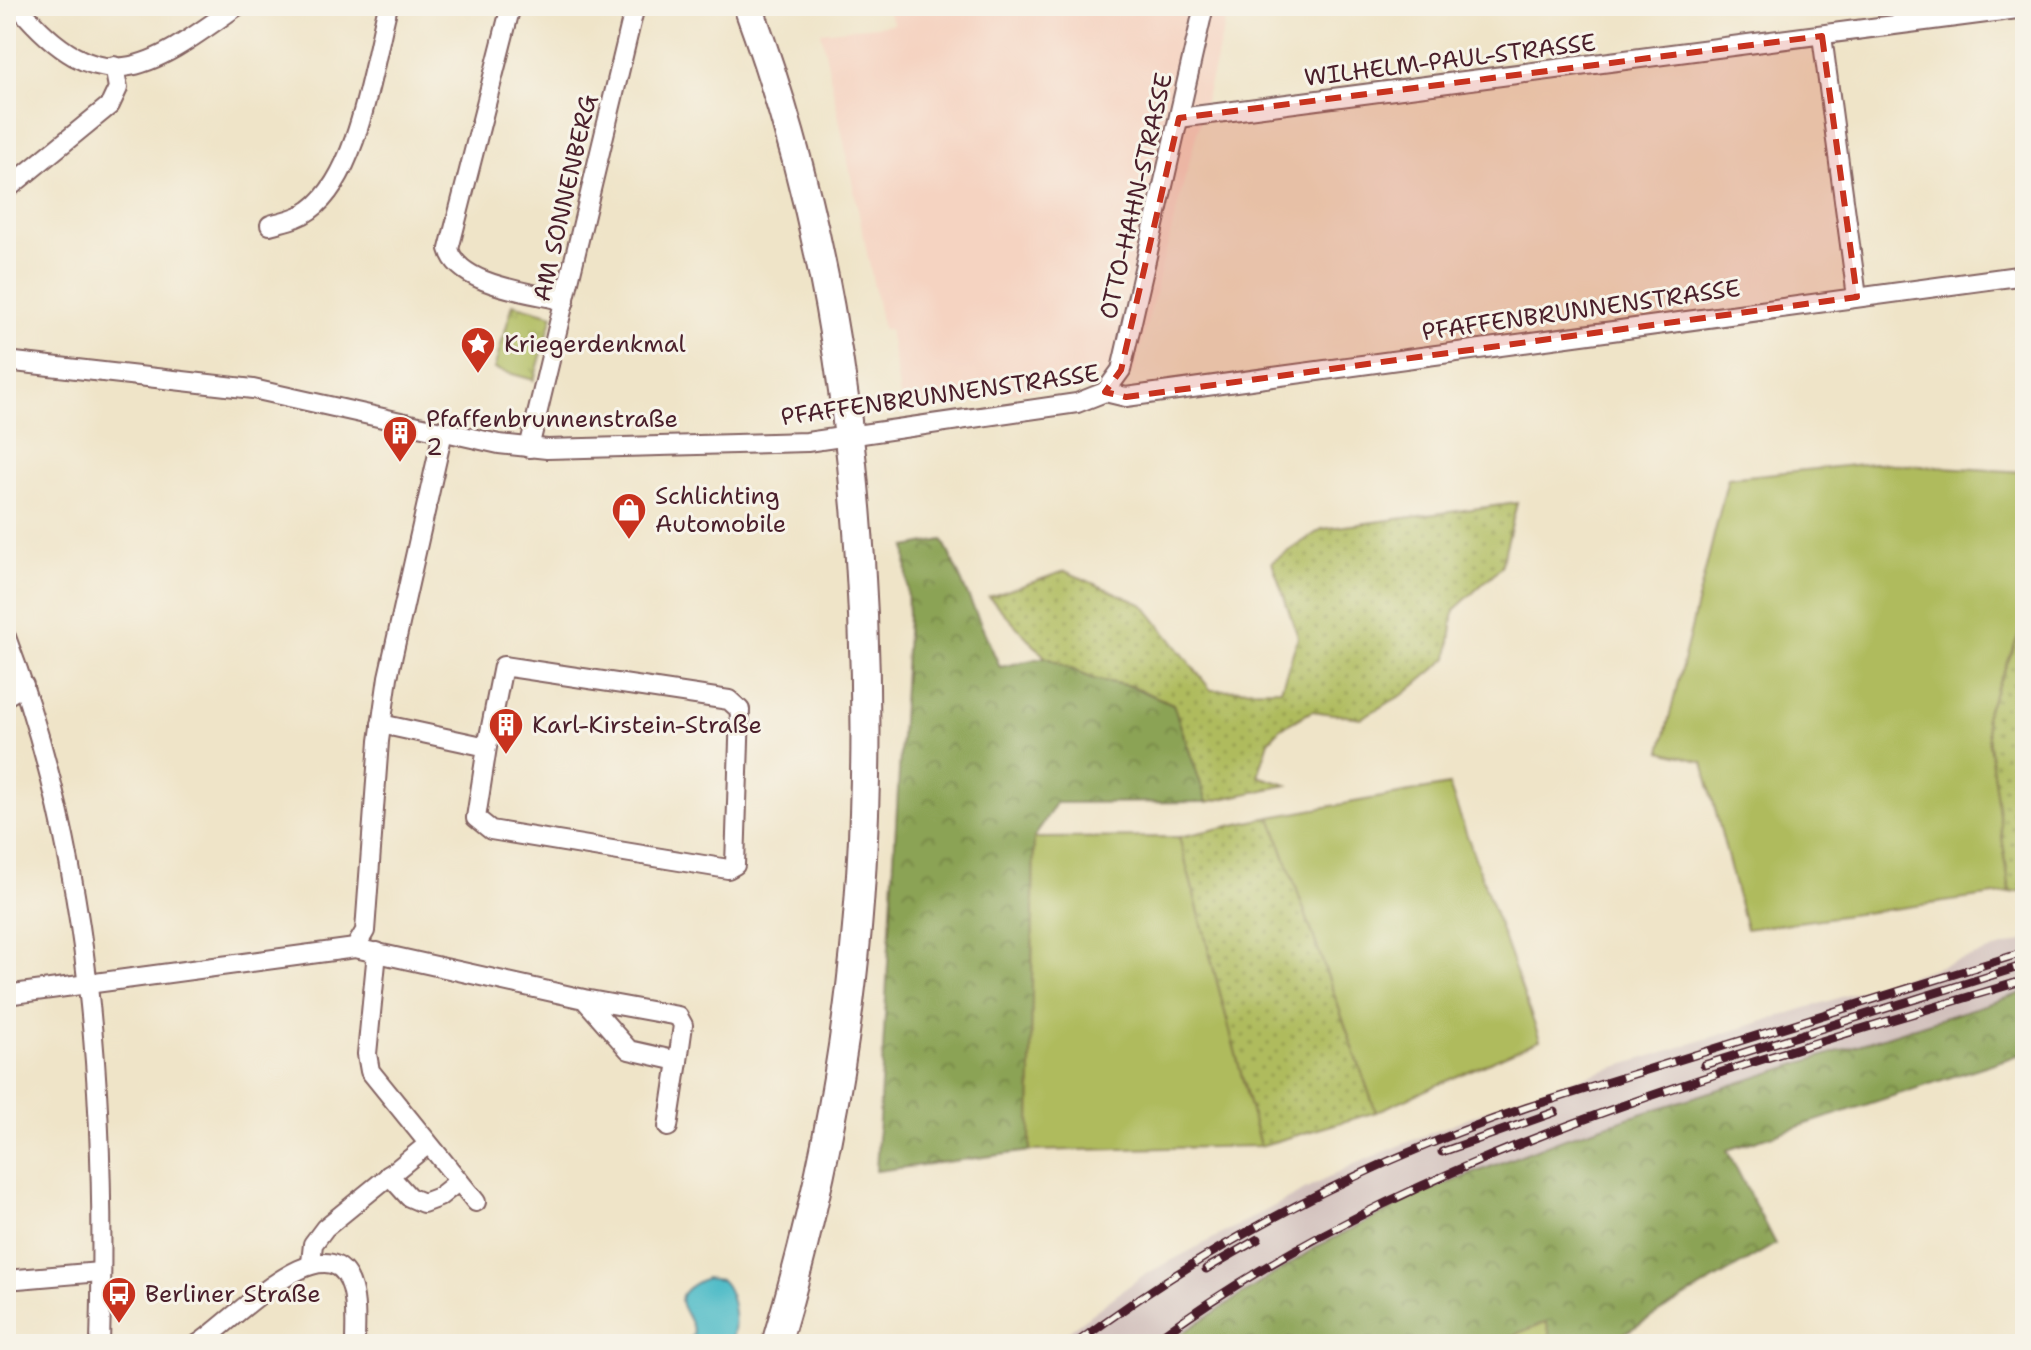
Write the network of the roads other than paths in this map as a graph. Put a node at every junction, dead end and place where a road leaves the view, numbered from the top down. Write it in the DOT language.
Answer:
graph roads {
  1 [pos="18,6"];
  2 [pos="237,6"];
  3 [pos="388,6"];
  4 [pos="511,6"];
  5 [pos="635,6"];
  6 [pos="748,6"];
  7 [pos="1204,6"];
  8 [pos="2025,8"];
  9 [pos="1822,36"];
  10 [pos="114,66"];
  11 [pos="1179,118"];
  12 [pos="6,190"];
  13 [pos="270,225"];
  14 [pos="2025,275"];
  15 [pos="1857,297"];
  16 [pos="565,301"];
  17 [pos="6,361"];
  18 [pos="1105,392"];
  19 [pos="443,432"];
  20 [pos="852,436"];
  21 [pos="529,448"];
  22 [pos="6,637"];
  23 [pos="24,685"];
  24 [pos="6,696"];
  25 [pos="381,724"];
  26 [pos="487,747"];
  27 [pos="355,948"];
  28 [pos="377,952"];
  29 [pos="90,985"];
  30 [pos="6,995"];
  31 [pos="584,999"];
  32 [pos="678,1061"];
  33 [pos="668,1127"];
  34 [pos="427,1145"];
  35 [pos="389,1175"];
  36 [pos="459,1181"];
  37 [pos="476,1202"];
  38 [pos="311,1263"];
  39 [pos="100,1272"];
  40 [pos="6,1280"];
  41 [pos="100,1344"];
  42 [pos="198,1344"];
  43 [pos="355,1344"];
  44 [pos="776,1344"];
  1 -- 10 [label="street"];
  2 -- 10 [label="street"];
  3 -- 13 [label="street"];
  4 -- 16 [label="street"];
  5 -- 16 [label="street, AM SONNENBERG"];
  6 -- 20 [label="main road"];
  7 -- 11 [label="street, OTTO-HAHN-STRASSE"];
  8 -- 9 [label="street, WILHELM-PAUL-STRASSE"];
  9 -- 11 [label="street, WILHELM-PAUL-STRASSE"];
  9 -- 15 [label="street"];
  10 -- 12 [label="street"];
  11 -- 18 [label="street, OTTO-HAHN-STRASSE"];
  14 -- 15 [label="street, PFAFFENBRUNNENSTRASSE"];
  15 -- 18 [label="street, PFAFFENBRUNNENSTRASSE"];
  16 -- 21 [label="street, AM SONNENBERG"];
  17 -- 19 [label="street, PFAFFENBRUNNENSTRASSE"];
  18 -- 20 [label="street, PFAFFENBRUNNENSTRASSE"];
  19 -- 21 [label="street, PFAFFENBRUNNENSTRASSE"];
  19 -- 25 [label="street"];
  20 -- 21 [label="street, PFAFFENBRUNNENSTRASSE"];
  20 -- 44 [label="main road"];
  22 -- 23 [label="street"];
  23 -- 24 [label="street"];
  23 -- 29 [label="street"];
  25 -- 26 [label="street"];
  25 -- 27 [label="street"];
  26 -- 26 [label="street"];
  27 -- 28 [label="street"];
  27 -- 29 [label="street"];
  28 -- 31 [label="street"];
  28 -- 34 [label="street"];
  29 -- 30 [label="street"];
  29 -- 39 [label="street"];
  31 -- 32 [label="street"];
  31 -- 32 [label="street"];
  32 -- 33 [label="street"];
  34 -- 35 [label="street"];
  34 -- 36 [label="street"];
  35 -- 36 [label="street"];
  35 -- 38 [label="street"];
  36 -- 37 [label="street"];
  38 -- 42 [label="street"];
  38 -- 43 [label="street"];
  39 -- 40 [label="street"];
  39 -- 41 [label="street"];
}
